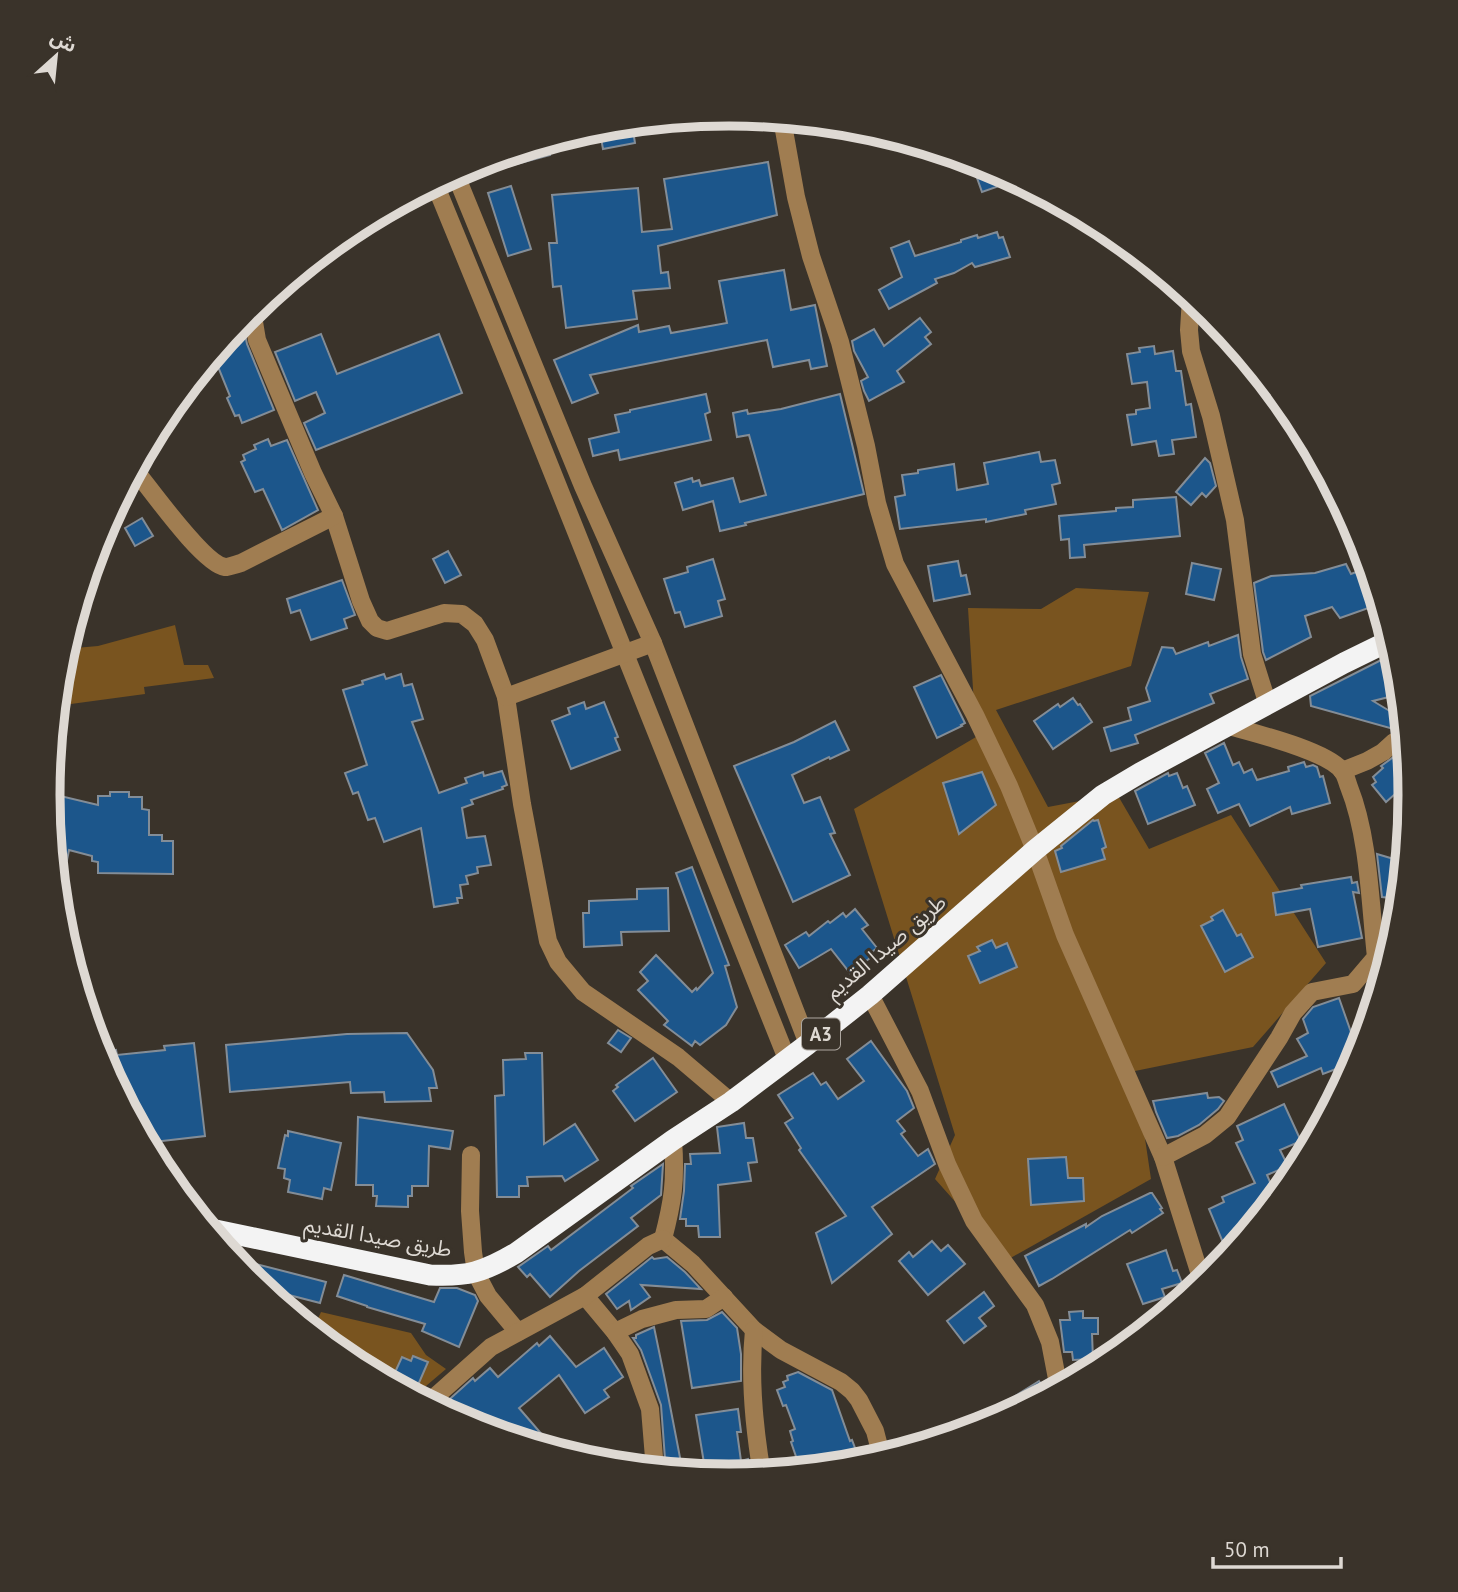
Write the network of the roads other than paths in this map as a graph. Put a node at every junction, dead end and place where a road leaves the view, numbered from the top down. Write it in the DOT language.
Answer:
graph roads {
  1 [pos="784,129"];
  2 [pos="459,184"];
  3 [pos="439,193"];
  4 [pos="1190,312"];
  5 [pos="254,325"];
  6 [pos="141,477"];
  7 [pos="334,516"];
  8 [pos="653,643"];
  9 [pos="1381,645"];
  10 [pos="625,654"];
  11 [pos="506,697"];
  12 [pos="1269,705"];
  13 [pos="1229,726"];
  14 [pos="1396,742"];
  15 [pos="1342,771"];
  16 [pos="1035,850"];
  17 [pos="1376,957"];
  18 [pos="1377,966"];
  19 [pos="870,995"];
  20 [pos="808,1044"];
  21 [pos="787,1059"];
  22 [pos="731,1102"];
  23 [pos="673,1140"];
  24 [pos="471,1155"];
  25 [pos="1163,1157"];
  26 [pos="221,1231"];
  27 [pos="663,1239"];
  28 [pos="1199,1272"];
  29 [pos="476,1273"];
  30 [pos="585,1296"];
  31 [pos="724,1297"];
  32 [pos="754,1330"];
  33 [pos="518,1332"];
  34 [pos="615,1332"];
  35 [pos="1057,1379"];
  36 [pos="435,1397"];
  37 [pos="880,1448"];
  38 [pos="654,1461"];
  39 [pos="761,1464"];
  1 -- 16 [label="street"];
  2 -- 8 [label="street"];
  3 -- 10 [label="street"];
  4 -- 12 [label="street"];
  5 -- 7 [label="street"];
  6 -- 7 [label="street"];
  7 -- 11 [label="street"];
  8 -- 10 [label="street"];
  8 -- 20 [label="street"];
  9 -- 12 [label="highway, طريق صيدا القديم / A3"];
  10 -- 11 [label="street"];
  10 -- 21 [label="street"];
  11 -- 22 [label="street"];
  12 -- 13 [label="highway, طريق صيدا القديم / A3"];
  13 -- 15 [label="street"];
  13 -- 16 [label="highway, طريق صيدا القديم / A3"];
  14 -- 15 [label="street"];
  15 -- 17 [label="street"];
  16 -- 19 [label="highway, طريق صيدا القديم / A3"];
  16 -- 25 [label="street"];
  17 -- 18 [label="street"];
  17 -- 25 [label="street"];
  19 -- 20 [label="highway, طريق صيدا القديم / A3"];
  19 -- 35 [label="street"];
  20 -- 21 [label="highway, طريق صيدا القديم / A3"];
  21 -- 22 [label="highway, طريق صيدا القديم / A3"];
  22 -- 23 [label="highway, طريق صيدا القديم / A3"];
  23 -- 27 [label="street"];
  23 -- 29 [label="highway, طريق صيدا القديم / A3"];
  24 -- 29 [label="street"];
  25 -- 28 [label="street"];
  26 -- 29 [label="highway, طريق صيدا القديم / A3"];
  27 -- 30 [label="street"];
  27 -- 31 [label="street"];
  29 -- 33 [label="street"];
  30 -- 33 [label="street"];
  30 -- 34 [label="street"];
  31 -- 32 [label="street"];
  31 -- 34 [label="street"];
  32 -- 37 [label="street"];
  32 -- 39 [label="street"];
  33 -- 36 [label="street"];
  34 -- 38 [label="street"];
}
